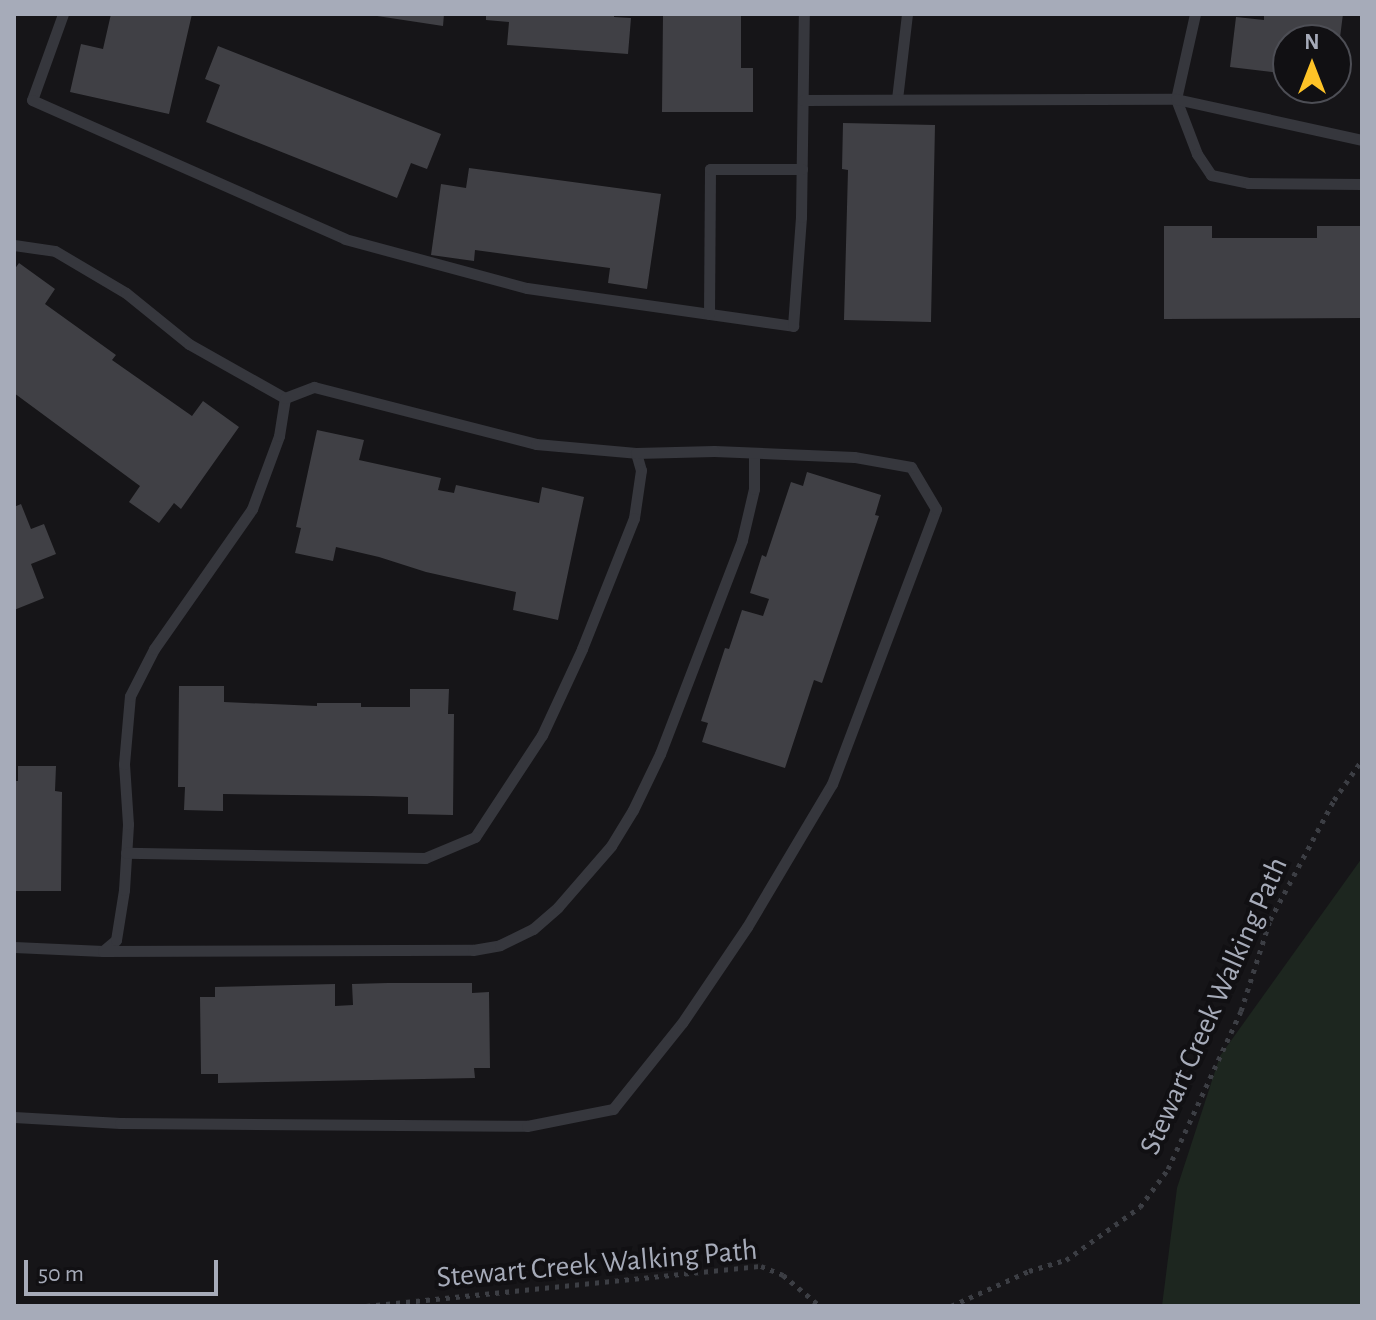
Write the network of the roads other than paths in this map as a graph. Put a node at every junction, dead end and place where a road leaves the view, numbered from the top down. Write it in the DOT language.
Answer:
graph roads {
  1 [pos="63,14"];
  2 [pos="804,14"];
  3 [pos="907,14"];
  4 [pos="1195,14"];
  5 [pos="897,99"];
  6 [pos="1176,99"];
  7 [pos="803,100"];
  8 [pos="1362,140"];
  9 [pos="802,169"];
  10 [pos="1362,184"];
  11 [pos="14,245"];
  12 [pos="709,314"];
  13 [pos="285,398"];
  14 [pos="636,453"];
  15 [pos="754,453"];
  16 [pos="126,853"];
  17 [pos="14,947"];
  18 [pos="103,951"];
  19 [pos="14,1117"];
  1 -- 12 [label="lane"];
  2 -- 7 [label="lane"];
  3 -- 5 [label="lane"];
  4 -- 6 [label="lane"];
  5 -- 6 [label="lane"];
  5 -- 7 [label="lane"];
  6 -- 8 [label="lane"];
  6 -- 10 [label="lane"];
  7 -- 9 [label="lane"];
  9 -- 12 [label="lane"];
  9 -- 12 [label="lane"];
  11 -- 13 [label="lane"];
  13 -- 14 [label="lane"];
  13 -- 16 [label="lane"];
  14 -- 15 [label="lane"];
  14 -- 16 [label="lane"];
  15 -- 18 [label="lane"];
  15 -- 19 [label="lane"];
  16 -- 18 [label="lane"];
  17 -- 18 [label="lane"];
}
